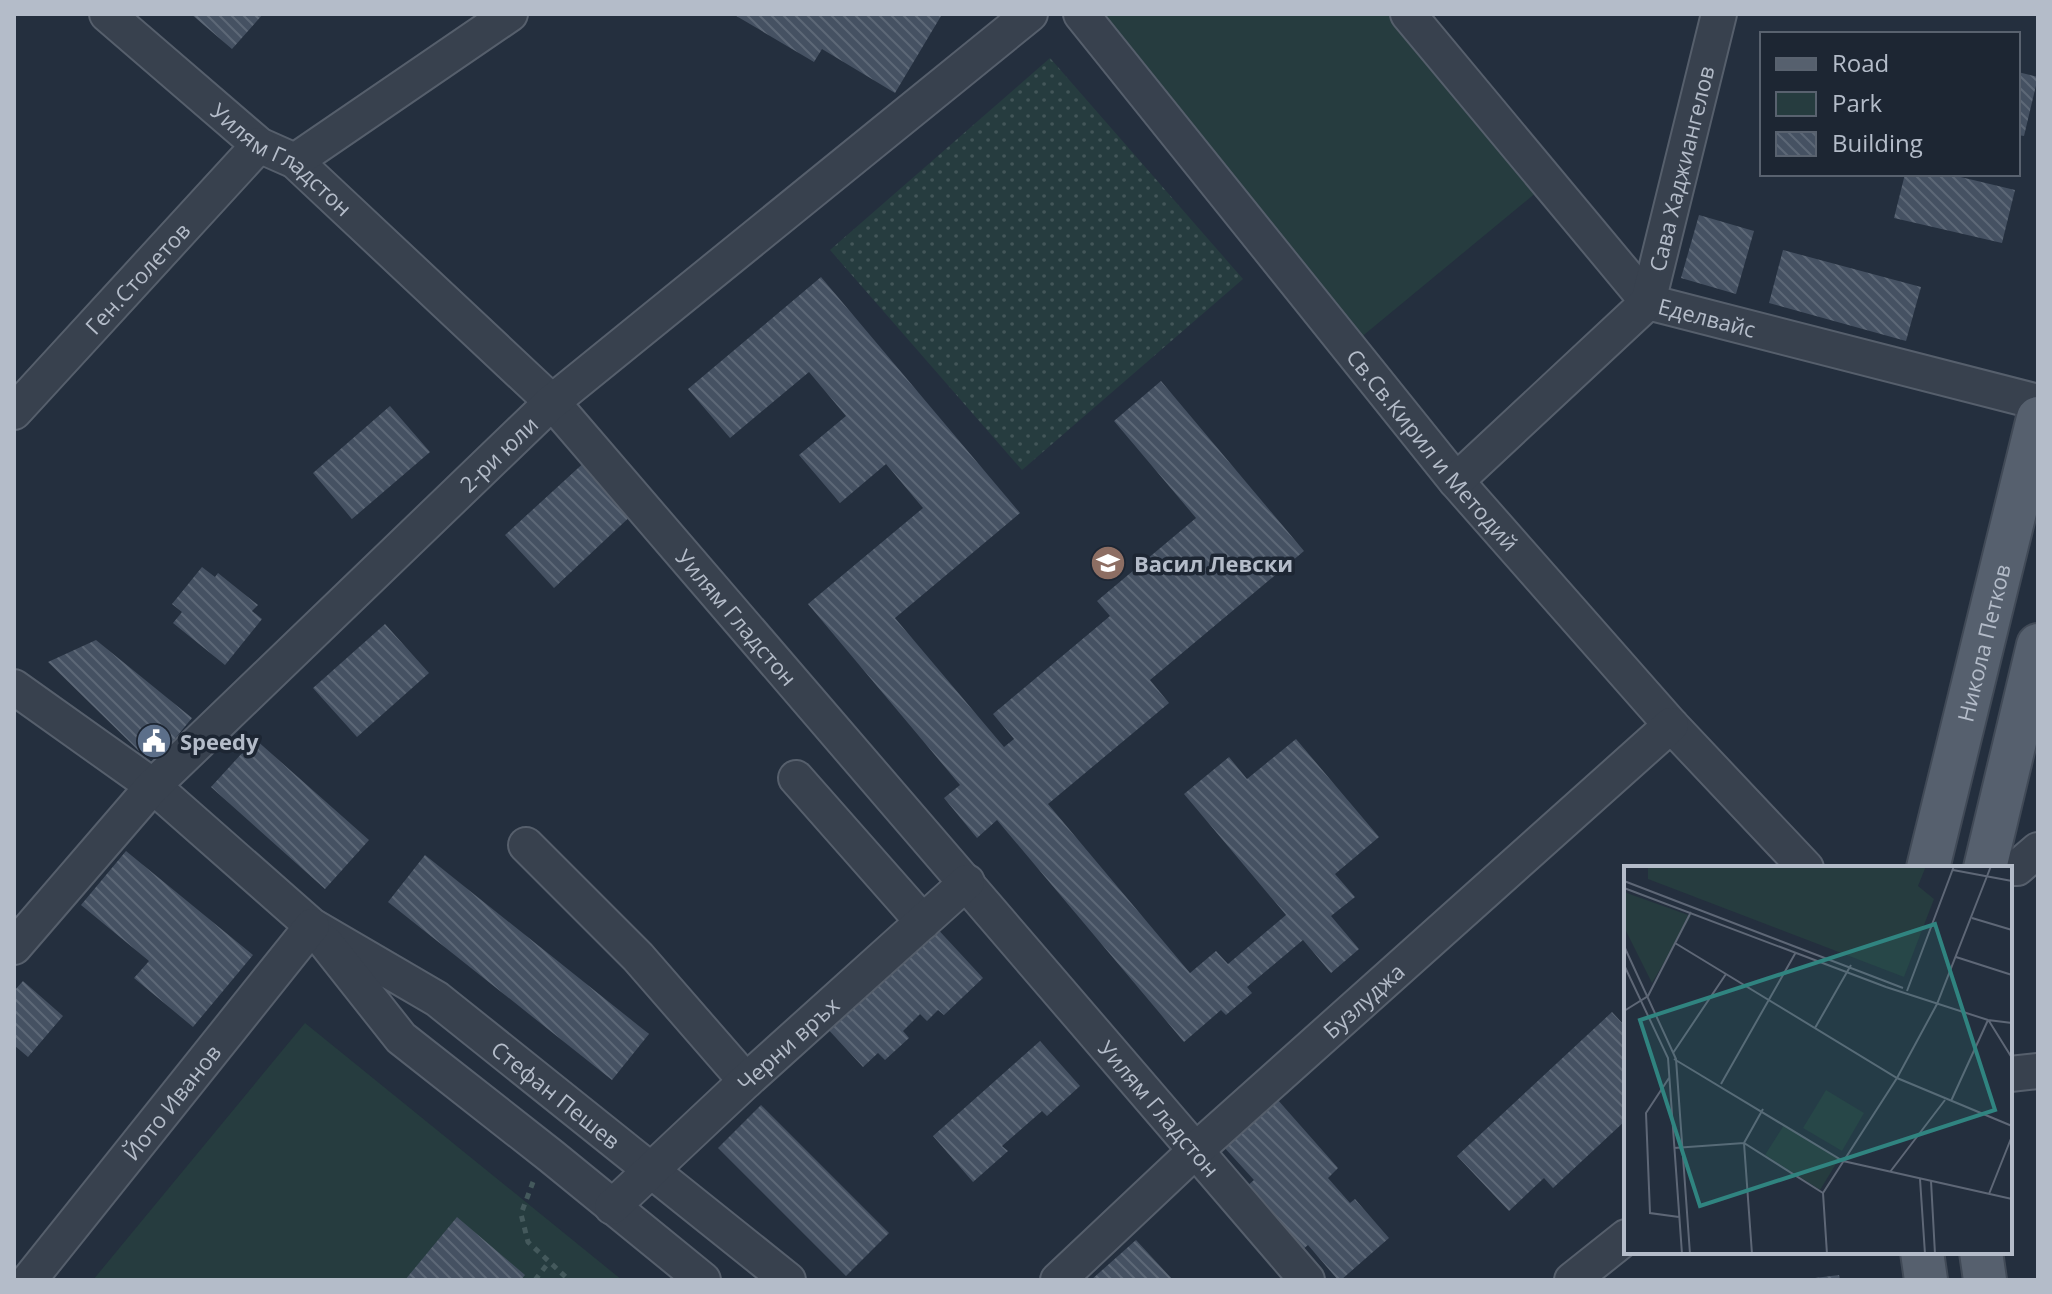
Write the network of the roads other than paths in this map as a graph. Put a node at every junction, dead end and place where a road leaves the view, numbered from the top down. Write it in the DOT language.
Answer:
graph roads {
  1 [pos="107,14"];
  2 [pos="510,14"];
  3 [pos="1030,14"];
  4 [pos="1081,14"];
  5 [pos="1408,14"];
  6 [pos="1719,14"];
  7 [pos="259,145"];
  8 [pos="295,161"];
  9 [pos="1648,302"];
  10 [pos="552,402"];
  11 [pos="2038,402"];
  12 [pos="14,412"];
  13 [pos="2038,418"];
  14 [pos="1456,481"];
  15 [pos="2038,645"];
  16 [pos="14,687"];
  17 [pos="1671,725"];
  18 [pos="796,778"];
  19 [pos="153,786"];
  20 [pos="526,845"];
  21 [pos="2038,850"];
  22 [pos="1804,866"];
  23 [pos="1928,866"];
  24 [pos="1985,866"];
  25 [pos="2012,868"];
  26 [pos="967,882"];
  27 [pos="923,922"];
  28 [pos="312,926"];
  29 [pos="14,947"];
  30 [pos="2038,1071"];
  31 [pos="2012,1074"];
  32 [pos="746,1081"];
  33 [pos="1196,1150"];
  34 [pos="650,1169"];
  35 [pos="612,1207"];
  36 [pos="1624,1239"];
  37 [pos="1922,1254"];
  38 [pos="1981,1254"];
  39 [pos="29,1280"];
  40 [pos="703,1280"];
  41 [pos="788,1280"];
  42 [pos="1058,1280"];
  43 [pos="1307,1280"];
  44 [pos="1572,1280"];
  45 [pos="1926,1280"];
  46 [pos="1985,1280"];
  1 -- 7 [label="street, Уилям Гладстон"];
  2 -- 8 [label="street"];
  3 -- 10 [label="street, 2-ри юли"];
  4 -- 14 [label="street, Св.Св.Кирил и Методий"];
  5 -- 9 [label="street, Еделвайс"];
  6 -- 9 [label="street, Сава Хаджиангелов"];
  7 -- 8 [label="street, Уилям Гладстон"];
  7 -- 12 [label="street, Ген.Столетов"];
  8 -- 10 [label="street, Уилям Гладстон"];
  9 -- 11 [label="street, Еделвайс"];
  9 -- 14 [label="street, Сава Хаджиангелов"];
  10 -- 19 [label="street, 2-ри юли"];
  10 -- 26 [label="street, Уилям Гладстон"];
  13 -- 23 [label="main road, Никола Петков"];
  14 -- 17 [label="street, Св.Св.Кирил и Методий"];
  15 -- 24 [label="main road"];
  16 -- 19 [label="street, Стефан Пешев"];
  17 -- 22 [label="street, Св.Св.Кирил и Методий"];
  17 -- 33 [label="street, Бузлуджа"];
  18 -- 27 [label="street"];
  19 -- 28 [label="street, Стефан Пешев"];
  19 -- 29 [label="street, 2-ри юли"];
  20 -- 32 [label="street"];
  21 -- 25 [label="street"];
  26 -- 27 [label="street, Черни връх"];
  26 -- 33 [label="street, Уилям Гладстон"];
  27 -- 32 [label="street, Черни връх"];
  28 -- 34 [label="street, Стефан Пешев"];
  28 -- 35 [label="street, Стефан Пешев"];
  28 -- 39 [label="street, Йото Иванов"];
  30 -- 31 [label="street"];
  32 -- 34 [label="street, Черни връх"];
  33 -- 42 [label="street, Бузлуджа"];
  33 -- 43 [label="street, Уилям Гладстон"];
  34 -- 35 [label="street, Черни връх"];
  34 -- 41 [label="street, Стефан Пешев"];
  35 -- 40 [label="street, Стефан Пешев"];
  36 -- 44 [label="street"];
  37 -- 45 [label="main road"];
  38 -- 46 [label="main road"];
}
